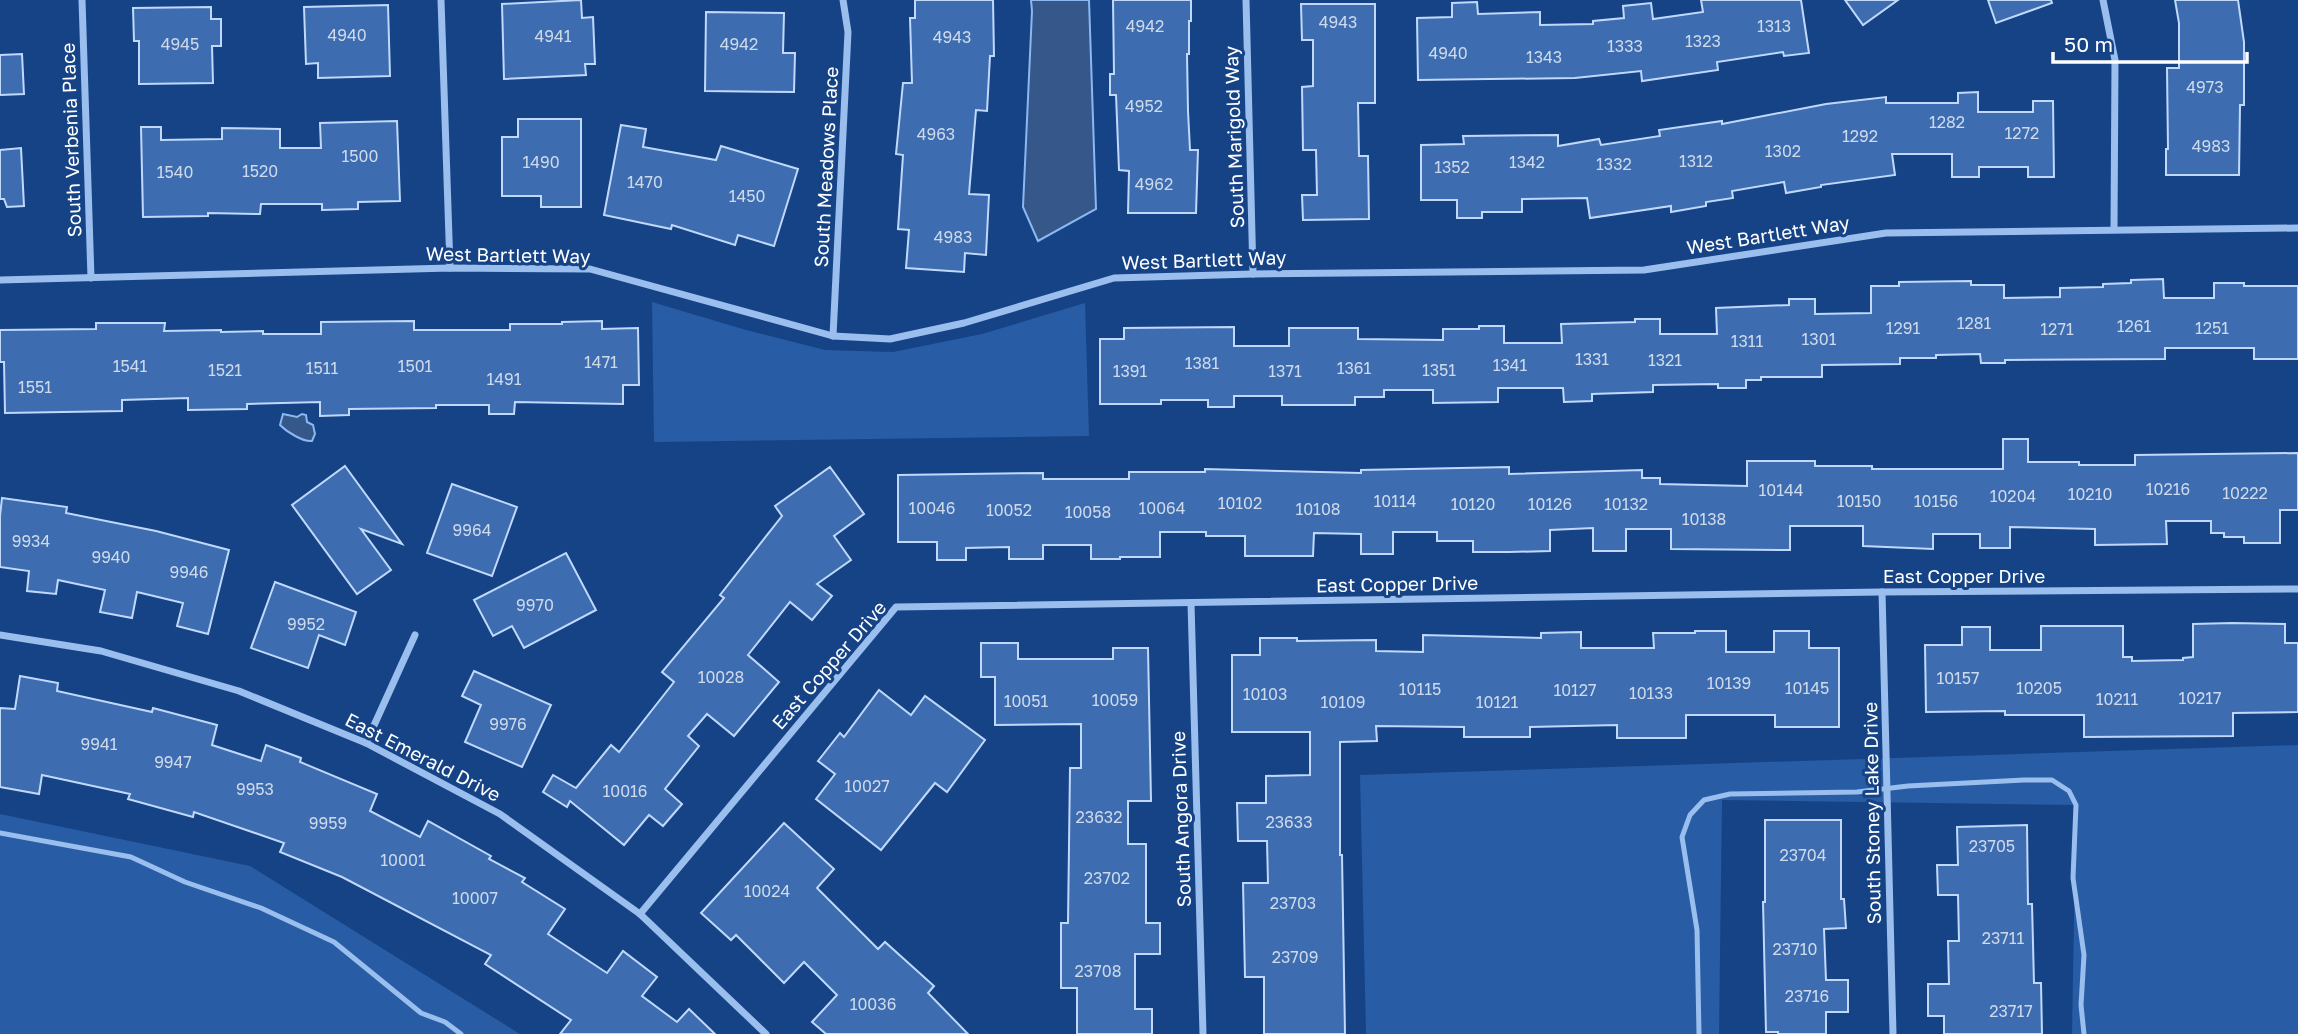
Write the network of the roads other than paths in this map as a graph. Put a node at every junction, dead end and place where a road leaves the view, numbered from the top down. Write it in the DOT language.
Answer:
graph roads {
  1 [pos="82,0"];
  2 [pos="441,0"];
  3 [pos="843,0"];
  4 [pos="1246,0"];
  5 [pos="2103,0"];
  6 [pos="2298,228"];
  7 [pos="2114,229"];
  8 [pos="450,268"];
  9 [pos="1253,274"];
  10 [pos="91,278"];
  11 [pos="0,280"];
  12 [pos="833,336"];
  13 [pos="2298,589"];
  14 [pos="1882,592"];
  15 [pos="1191,603"];
  16 [pos="0,635"];
  17 [pos="415,635"];
  18 [pos="366,743"];
  19 [pos="1887,789"];
  20 [pos="0,833"];
  21 [pos="640,915"];
  22 [pos="461,1034"];
  23 [pos="765,1034"];
  24 [pos="1203,1034"];
  25 [pos="1699,1034"];
  26 [pos="1893,1034"];
  27 [pos="2084,1034"];
  1 -- 10 [label="street, South Verbenia Place"];
  2 -- 8 [label="street"];
  3 -- 12 [label="street, South Meadows Place"];
  4 -- 9 [label="street, South Marigold Way"];
  5 -- 7 [label="street"];
  6 -- 7 [label="street, West Bartlett Way"];
  7 -- 9 [label="street, West Bartlett Way"];
  8 -- 10 [label="street, West Bartlett Way"];
  8 -- 12 [label="street, West Bartlett Way"];
  9 -- 12 [label="street, West Bartlett Way"];
  10 -- 11 [label="street, West Bartlett Way"];
  13 -- 14 [label="street, East Copper Drive"];
  14 -- 15 [label="street, East Copper Drive"];
  14 -- 19 [label="street, South Stoney Lake Drive"];
  15 -- 21 [label="street, East Copper Drive"];
  15 -- 24 [label="street, South Angora Drive"];
  16 -- 18 [label="street, East Emerald Drive"];
  17 -- 18 [label="street"];
  18 -- 21 [label="street, East Emerald Drive"];
  19 -- 25 [label="lane"];
  19 -- 26 [label="street, South Stoney Lake Drive"];
  19 -- 27 [label="lane"];
  20 -- 22 [label="lane"];
  21 -- 23 [label="street, East Emerald Drive"];
}
